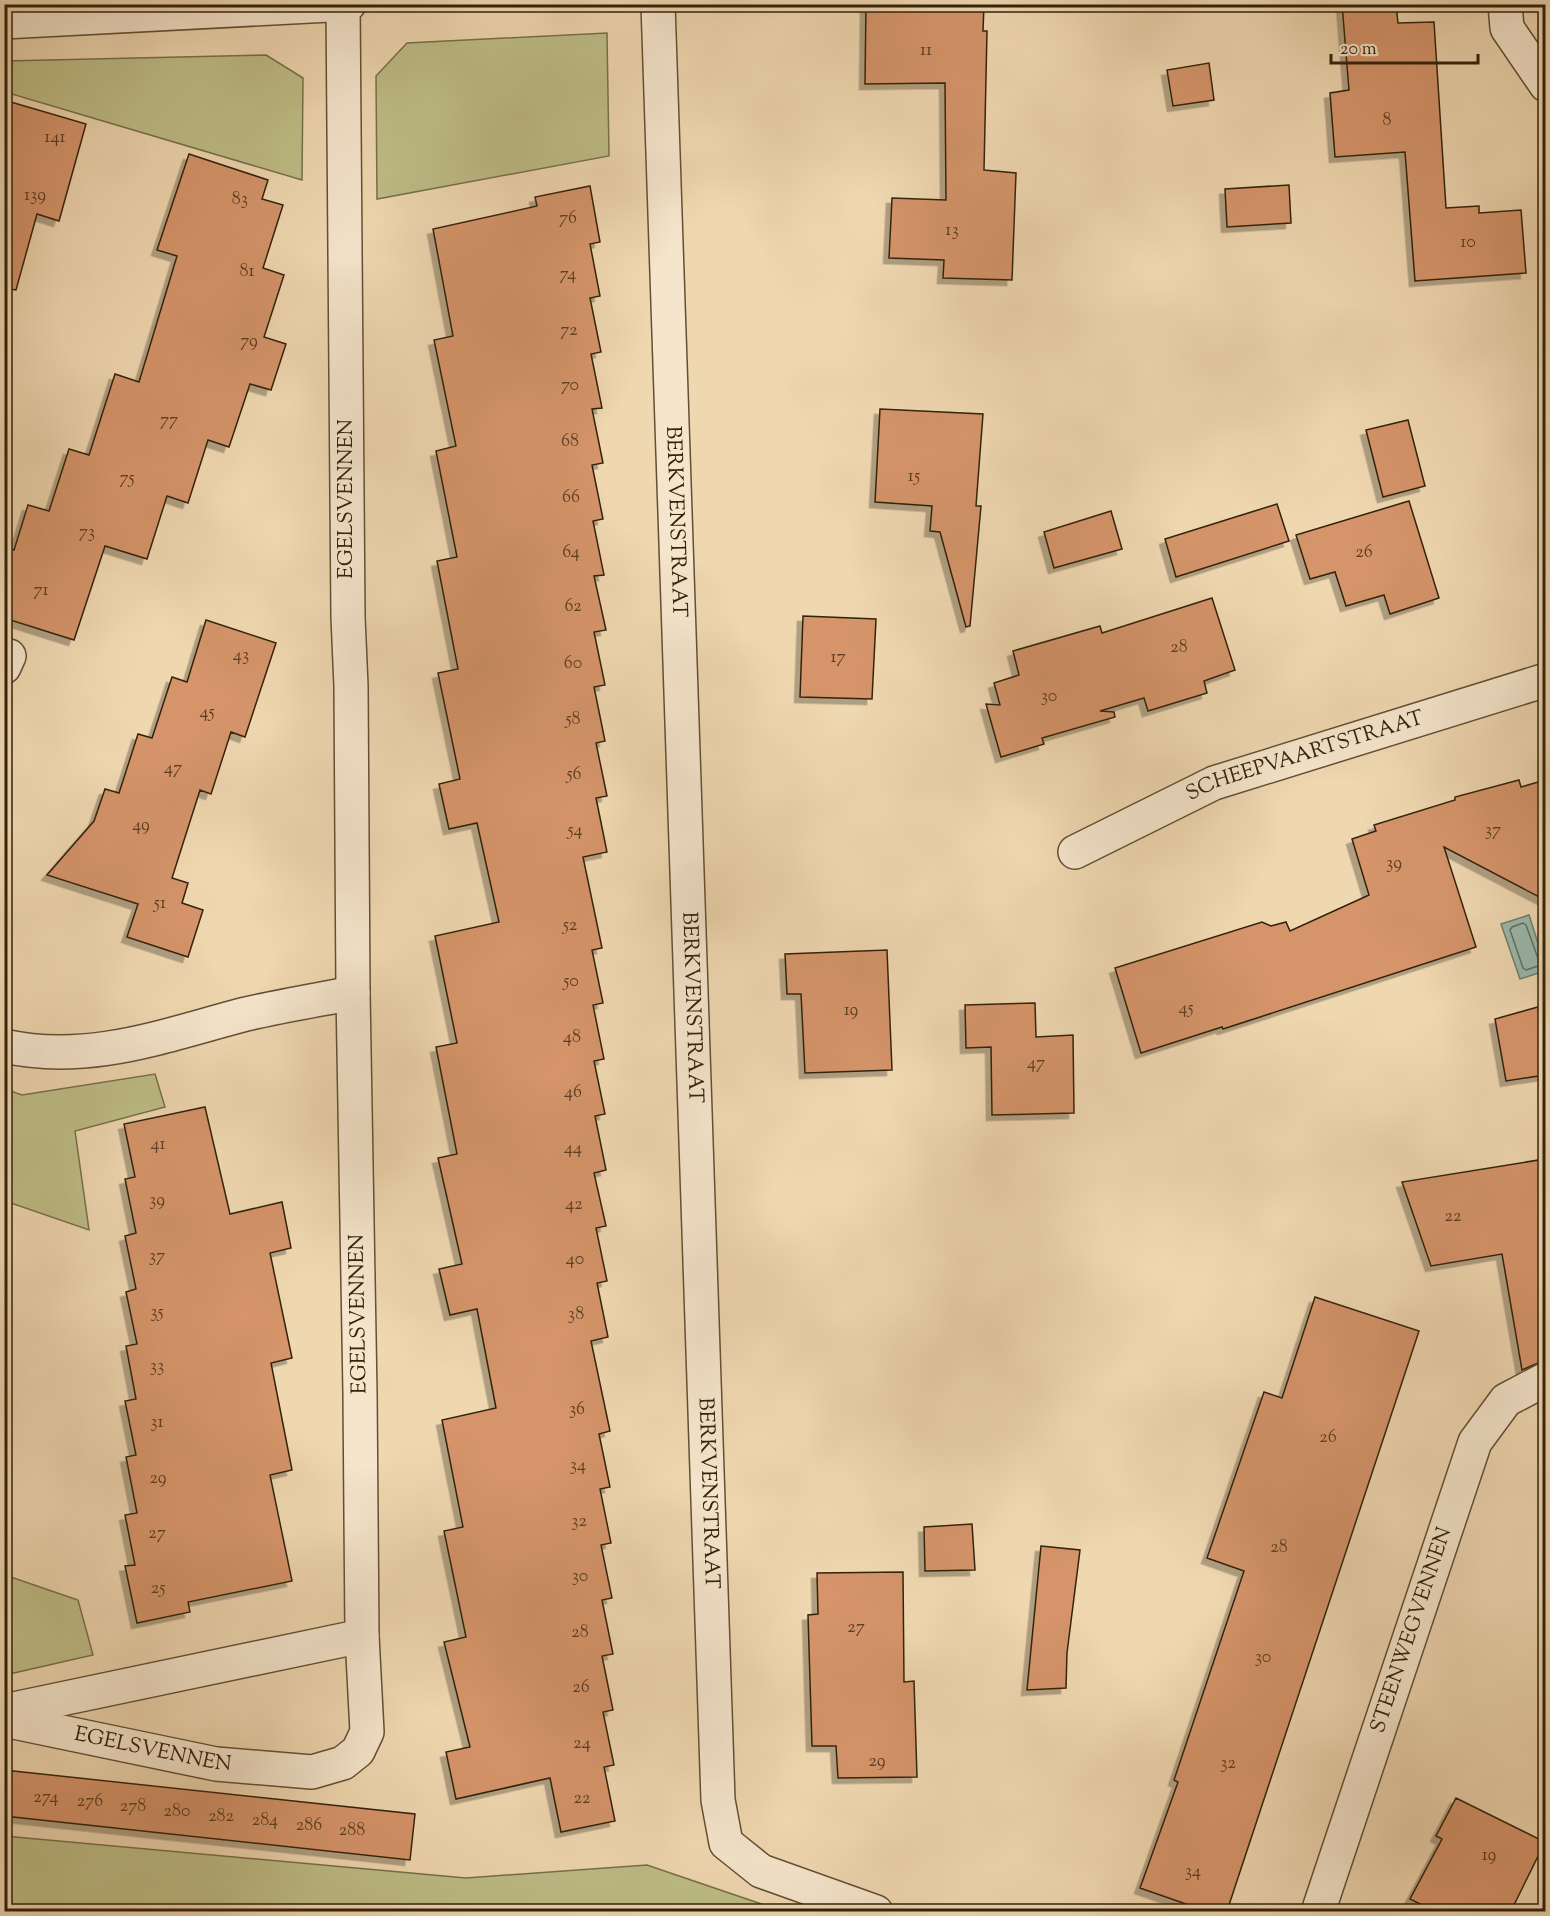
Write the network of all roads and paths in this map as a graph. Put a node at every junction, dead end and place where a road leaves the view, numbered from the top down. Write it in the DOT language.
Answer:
graph roads {
  1 [pos="349,4"];
  2 [pos="658,4"];
  3 [pos="1505,4"];
  4 [pos="343,5"];
  5 [pos="4,22"];
  6 [pos="1545,85"];
  7 [pos="1545,681"];
  8 [pos="1075,852"];
  9 [pos="353,993"];
  10 [pos="4,1046"];
  11 [pos="1545,1379"];
  12 [pos="362,1636"];
  13 [pos="4,1710"];
  14 [pos="4,1720"];
  15 [pos="876,1911"];
  16 [pos="1318,1911"];
  1 -- 4 [label="street"];
  2 -- 15 [label="street, BERKVENSTRAAT"];
  3 -- 6 [label="street"];
  4 -- 5 [label="street"];
  4 -- 9 [label="street, EGELSVENNEN"];
  7 -- 8 [label="street, SCHEEPVAARTSTRAAT"];
  9 -- 10 [label="street"];
  9 -- 12 [label="street, EGELSVENNEN"];
  11 -- 16 [label="street, STEENWEGVENNEN"];
  12 -- 13 [label="street, EGELSVENNEN"];
  12 -- 14 [label="street, EGELSVENNEN"];
}
